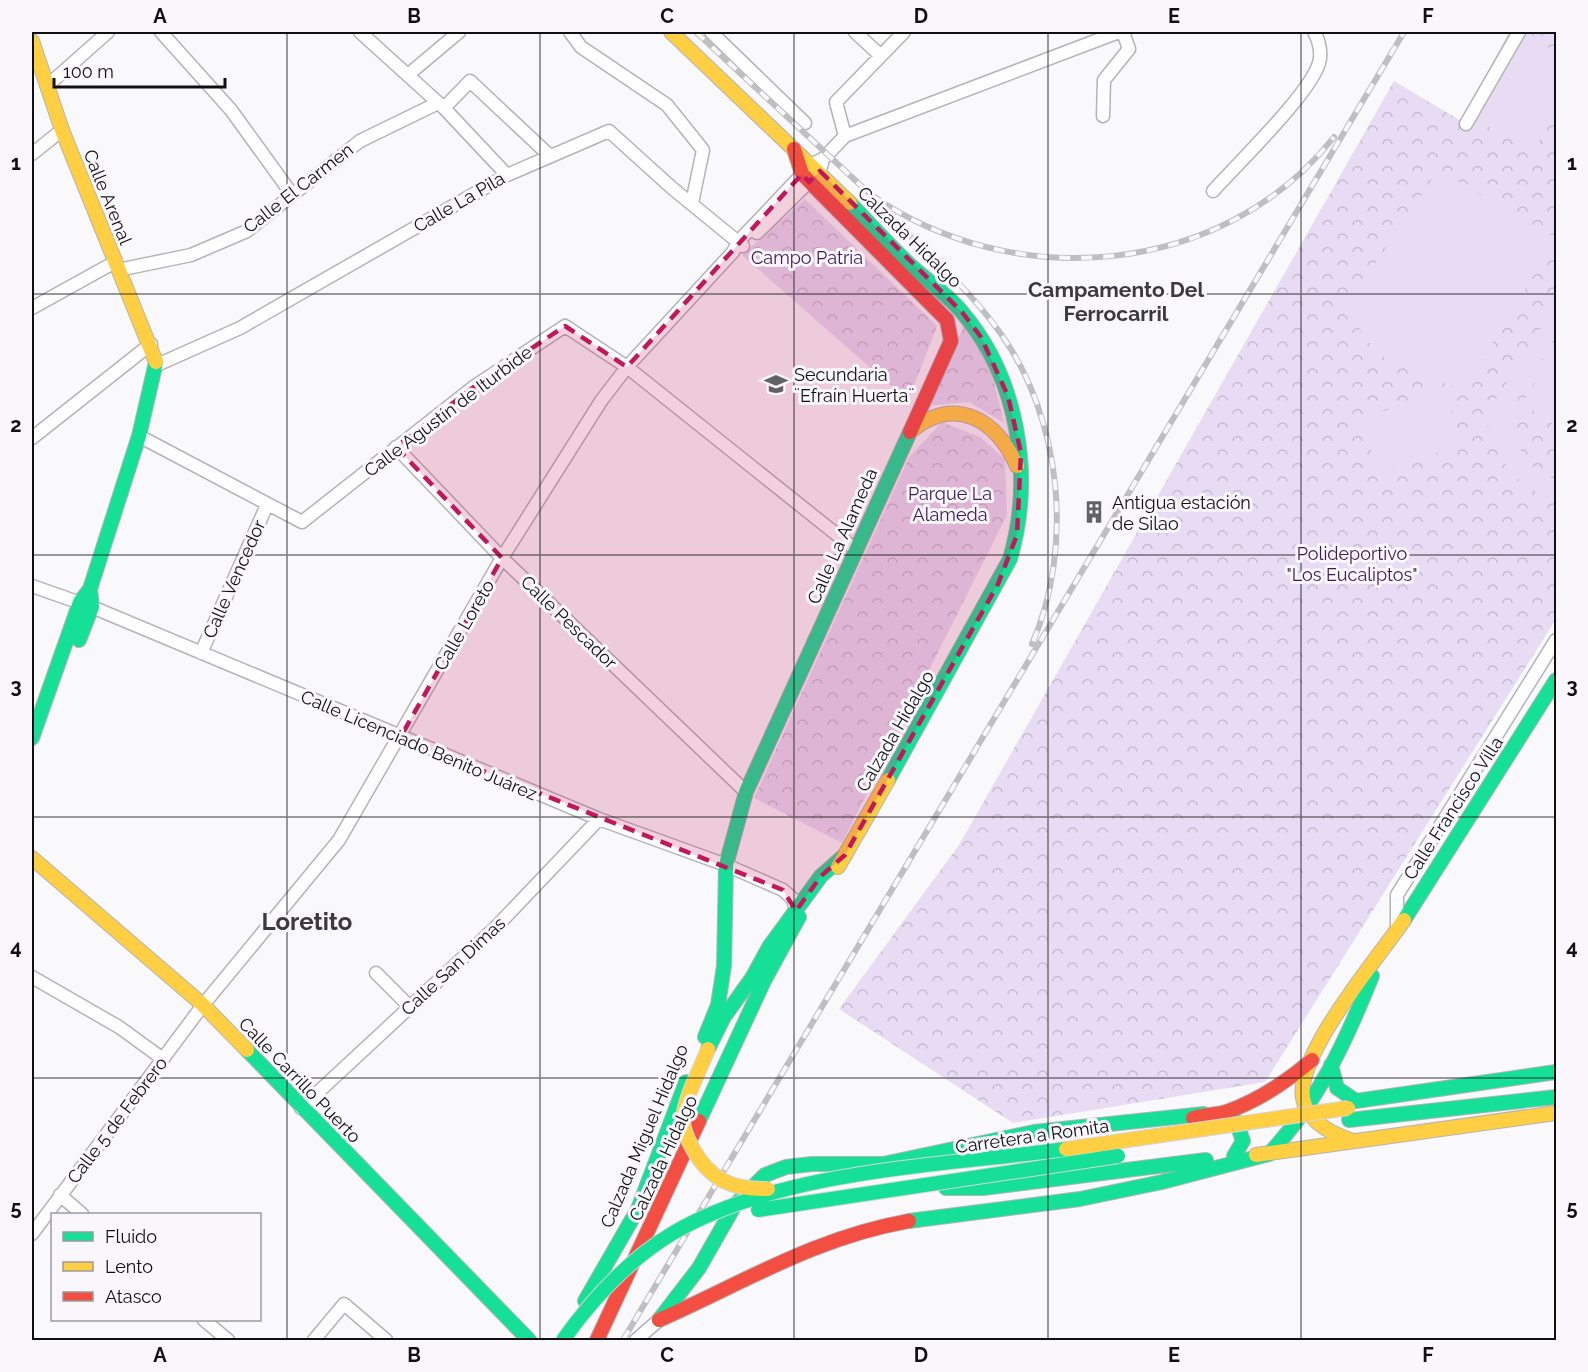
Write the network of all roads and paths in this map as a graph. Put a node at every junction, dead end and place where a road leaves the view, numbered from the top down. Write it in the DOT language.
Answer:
graph roads {
  1 [pos="108,32"];
  2 [pos="161,32"];
  3 [pos="360,32"];
  4 [pos="459,32"];
  5 [pos="570,32"];
  6 [pos="671,32"];
  7 [pos="711,32"];
  8 [pos="855,32"];
  9 [pos="904,32"];
  10 [pos="1121,32"];
  11 [pos="1314,32"];
  12 [pos="1519,32"];
  13 [pos="32,41"];
  14 [pos="881,56"];
  15 [pos="409,74"];
  16 [pos="47,86"];
  17 [pos="441,106"];
  18 [pos="1103,116"];
  19 [pos="805,123"];
  20 [pos="1466,124"];
  21 [pos="62,130"];
  22 [pos="845,136"];
  23 [pos="794,149"];
  24 [pos="32,154"];
  25 [pos="550,156"];
  26 [pos="818,165"];
  27 [pos="507,175"];
  28 [pos="806,178"];
  29 [pos="1213,191"];
  30 [pos="291,193"];
  31 [pos="692,203"];
  32 [pos="738,247"];
  33 [pos="117,266"];
  34 [pos="32,308"];
  35 [pos="962,312"];
  36 [pos="947,320"];
  37 [pos="151,344"];
  38 [pos="157,365"];
  39 [pos="627,367"];
  40 [pos="908,434"];
  41 [pos="139,436"];
  42 [pos="32,438"];
  43 [pos="396,447"];
  44 [pos="1023,485"];
  45 [pos="267,505"];
  46 [pos="856,550"];
  47 [pos="502,558"];
  48 [pos="32,586"];
  49 [pos="86,604"];
  50 [pos="1557,640"];
  51 [pos="201,653"];
  52 [pos="1557,680"];
  53 [pos="32,738"];
  54 [pos="400,738"];
  55 [pos="32,744"];
  56 [pos="746,792"];
  57 [pos="599,819"];
  58 [pos="845,855"];
  59 [pos="32,858"];
  60 [pos="726,865"];
  61 [pos="796,911"];
  62 [pos="1397,930"];
  63 [pos="1381,955"];
  64 [pos="724,966"];
  65 [pos="376,973"];
  66 [pos="32,977"];
  67 [pos="203,1005"];
  68 [pos="410,1006"];
  69 [pos="704,1050"];
  70 [pos="163,1059"];
  71 [pos="1312,1060"];
  72 [pos="726,1065"];
  73 [pos="1331,1065"];
  74 [pos="1557,1072"];
  75 [pos="1557,1083"];
  76 [pos="1557,1097"];
  77 [pos="1306,1107"];
  78 [pos="301,1108"];
  79 [pos="1222,1113"];
  80 [pos="1557,1113"];
  81 [pos="1204,1114"];
  82 [pos="1349,1114"];
  83 [pos="1353,1141"];
  84 [pos="1269,1154"];
  85 [pos="1234,1156"];
  86 [pos="875,1174"];
  87 [pos="925,1185"];
  88 [pos="795,1188"];
  89 [pos="60,1195"];
  90 [pos="638,1209"];
  91 [pos="80,1213"];
  92 [pos="656,1217"];
  93 [pos="32,1234"];
  94 [pos="581,1307"];
  95 [pos="659,1320"];
  96 [pos="205,1321"];
  97 [pos="601,1334"];
  98 [pos="228,1341"];
  99 [pos="314,1341"];
  100 [pos="386,1341"];
  101 [pos="529,1341"];
  102 [pos="558,1341"];
  103 [pos="563,1341"];
  104 [pos="577,1341"];
  105 [pos="636,1341"];
  1 -- 16 [label="street"];
  2 -- 30 [label="street"];
  3 -- 15 [label="street"];
  4 -- 15 [label="street"];
  5 -- 31 [label="street"];
  6 -- 23 [label="street, Calzada Hidalgo"];
  7 -- 19 [label="street"];
  8 -- 14 [label="street"];
  9 -- 14 [label="street"];
  10 -- 18 [label="street"];
  10 -- 22 [label="street"];
  11 -- 29 [label="street"];
  12 -- 20 [label="street"];
  13 -- 16 [label="street, Calle Arenal"];
  14 -- 22 [label="street"];
  15 -- 17 [label="street"];
  16 -- 21 [label="street, Calle Arenal"];
  17 -- 25 [label="street"];
  17 -- 27 [label="street"];
  17 -- 30 [label="street, Calle El Carmen"];
  21 -- 24 [label="street"];
  21 -- 33 [label="street, Calle Arenal"];
  22 -- 26 [label="street, Calle Loreto"];
  23 -- 26 [label="street, Calzada Hidalgo"];
  23 -- 28 [label="street"];
  25 -- 27 [label="street, Calle La Pila"];
  25 -- 31 [label="street, Calle La Pila"];
  26 -- 28 [label="street, Calle Loreto"];
  26 -- 35 [label="street, Calzada Hidalgo"];
  27 -- 38 [label="street, Calle La Pila"];
  28 -- 32 [label="street, Calle Loreto"];
  28 -- 36 [label="street"];
  30 -- 33 [label="street, Calle El Carmen"];
  31 -- 32 [label="street, Calle La Pila"];
  32 -- 39 [label="street, Calle Loreto"];
  33 -- 34 [label="street, Calle El Carmen"];
  33 -- 37 [label="street, Calle Arenal"];
  35 -- 36 [label="street"];
  35 -- 44 [label="street, Calzada Hidalgo"];
  36 -- 40 [label="street, Calle La Alameda"];
  37 -- 38 [label="street, Calle Arenal"];
  37 -- 42 [label="street"];
  38 -- 41 [label="street"];
  39 -- 43 [label="street, Calle Agustín de Iturbide"];
  39 -- 46 [label="street, Calle Agustín de Iturbide"];
  39 -- 47 [label="street, Calle Loreto"];
  40 -- 44 [label="street"];
  40 -- 46 [label="street, Calle La Alameda"];
  41 -- 45 [label="street, Calle Agustín de Iturbide"];
  41 -- 49 [label="street"];
  43 -- 45 [label="street, Calle Agustín de Iturbide"];
  43 -- 47 [label="street, Calle Pescador"];
  44 -- 58 [label="street, Calzada Hidalgo"];
  45 -- 51 [label="street, Calle Vencedor"];
  46 -- 56 [label="street, Calle La Alameda"];
  47 -- 54 [label="street, Calle Loreto"];
  47 -- 56 [label="street, Calle Pescador"];
  48 -- 49 [label="street, Calle Licenciado Benito Juárez"];
  49 -- 51 [label="street, Calle Licenciado Benito Juárez"];
  49 -- 53 [label="street"];
  49 -- 55 [label="street"];
  50 -- 62 [label="street"];
  51 -- 54 [label="street, Calle Licenciado Benito Juárez"];
  52 -- 62 [label="street, Calle Francisco Villa"];
  54 -- 57 [label="street, Calle Licenciado Benito Juárez"];
  54 -- 67 [label="street, Calle Loreto"];
  56 -- 60 [label="street, Calle La Alameda"];
  57 -- 60 [label="street, Calle Licenciado Benito Juárez"];
  57 -- 68 [label="street, Calle San Dimas"];
  58 -- 61 [label="street"];
  58 -- 72 [label="street, Calzada Hidalgo"];
  59 -- 67 [label="street, Calle Carrillo Puerto"];
  60 -- 61 [label="street, Calle Licenciado Benito Juárez"];
  60 -- 64 [label="street, Calle La Alameda"];
  61 -- 69 [label="street"];
  62 -- 63 [label="street, Calle Francisco Villa"];
  63 -- 71 [label="street, Calle Francisco Villa"];
  63 -- 73 [label="street, Calle Francisco Villa"];
  64 -- 69 [label="street, Calzada Miguel Hidalgo"];
  65 -- 68 [label="street"];
  66 -- 70 [label="street"];
  67 -- 70 [label="street, Calle 5 de Febrero"];
  67 -- 78 [label="street, Calle Carrillo Puerto"];
  68 -- 78 [label="street, Calle San Dimas"];
  69 -- 72 [label="street"];
  69 -- 88 [label="street, bridge"];
  69 -- 90 [label="street, Calzada Miguel Hidalgo"];
  70 -- 89 [label="street, Calle 5 de Febrero"];
  71 -- 77 [label="street, Calle Francisco Villa"];
  71 -- 79 [label="street"];
  72 -- 92 [label="street, Calzada Hidalgo"];
  73 -- 74 [label="street"];
  73 -- 77 [label="street, Calle Francisco Villa"];
  75 -- 82 [label="street, Carretera a Romita"];
  76 -- 82 [label="street, Carretera a Romita"];
  77 -- 83 [label="street"];
  77 -- 84 [label="street, Calle Francisco Villa"];
  78 -- 101 [label="street, Calle Carrillo Puerto"];
  79 -- 81 [label="street"];
  79 -- 85 [label="street"];
  80 -- 83 [label="street"];
  81 -- 86 [label="street, bridge"];
  81 -- 95 [label="street"];
  82 -- 86 [label="street, Carretera a Romita, bridge"];
  82 -- 87 [label="street, Carretera a Romita, bridge"];
  83 -- 84 [label="street"];
  84 -- 85 [label="street"];
  84 -- 95 [label="street"];
  85 -- 87 [label="street, bridge"];
  86 -- 88 [label="street, Carretera a Romita, bridge"];
  87 -- 104 [label="street, Carretera a Romita, bridge"];
  88 -- 103 [label="street, Carretera a Romita, bridge"];
  89 -- 91 [label="street"];
  89 -- 93 [label="street, Calle 5 de Febrero"];
  90 -- 92 [label="street"];
  90 -- 94 [label="street, Calzada Miguel Hidalgo"];
  92 -- 97 [label="street, Calzada Hidalgo"];
  94 -- 97 [label="street"];
  94 -- 102 [label="street, Calzada Miguel Hidalgo"];
  95 -- 105 [label="street"];
  96 -- 98 [label="street"];
  99 -- 100 [label="street"];
}
